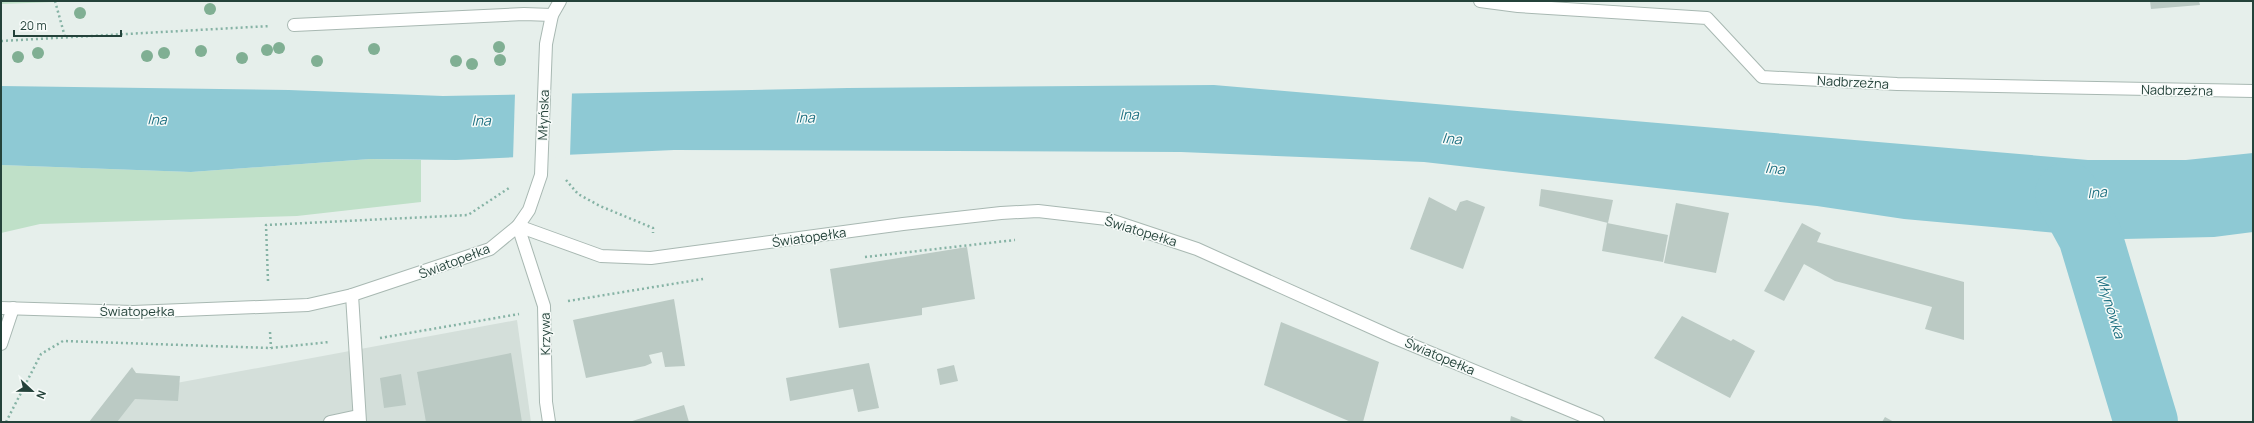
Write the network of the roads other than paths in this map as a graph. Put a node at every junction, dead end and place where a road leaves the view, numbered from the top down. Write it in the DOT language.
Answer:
graph roads {
  1 [pos="560,1"];
  2 [pos="1480,1"];
  3 [pos="552,15"];
  4 [pos="294,25"];
  5 [pos="2253,92"];
  6 [pos="518,226"];
  7 [pos="352,296"];
  8 [pos="7,308"];
  9 [pos="1,344"];
  10 [pos="359,419"];
  11 [pos="330,422"];
  12 [pos="549,422"];
  13 [pos="1598,422"];
  1 -- 3 [label="street, Młyńska"];
  2 -- 5 [label="street, Nadbrzeżna"];
  3 -- 4 [label="street"];
  3 -- 6 [label="street, Młyńska"];
  6 -- 7 [label="street, Światopełka"];
  6 -- 12 [label="street, Krzywa"];
  6 -- 13 [label="street, Światopełka"];
  7 -- 8 [label="street, Światopełka"];
  7 -- 10 [label="street"];
  8 -- 9 [label="street"];
  10 -- 11 [label="street"];
}
